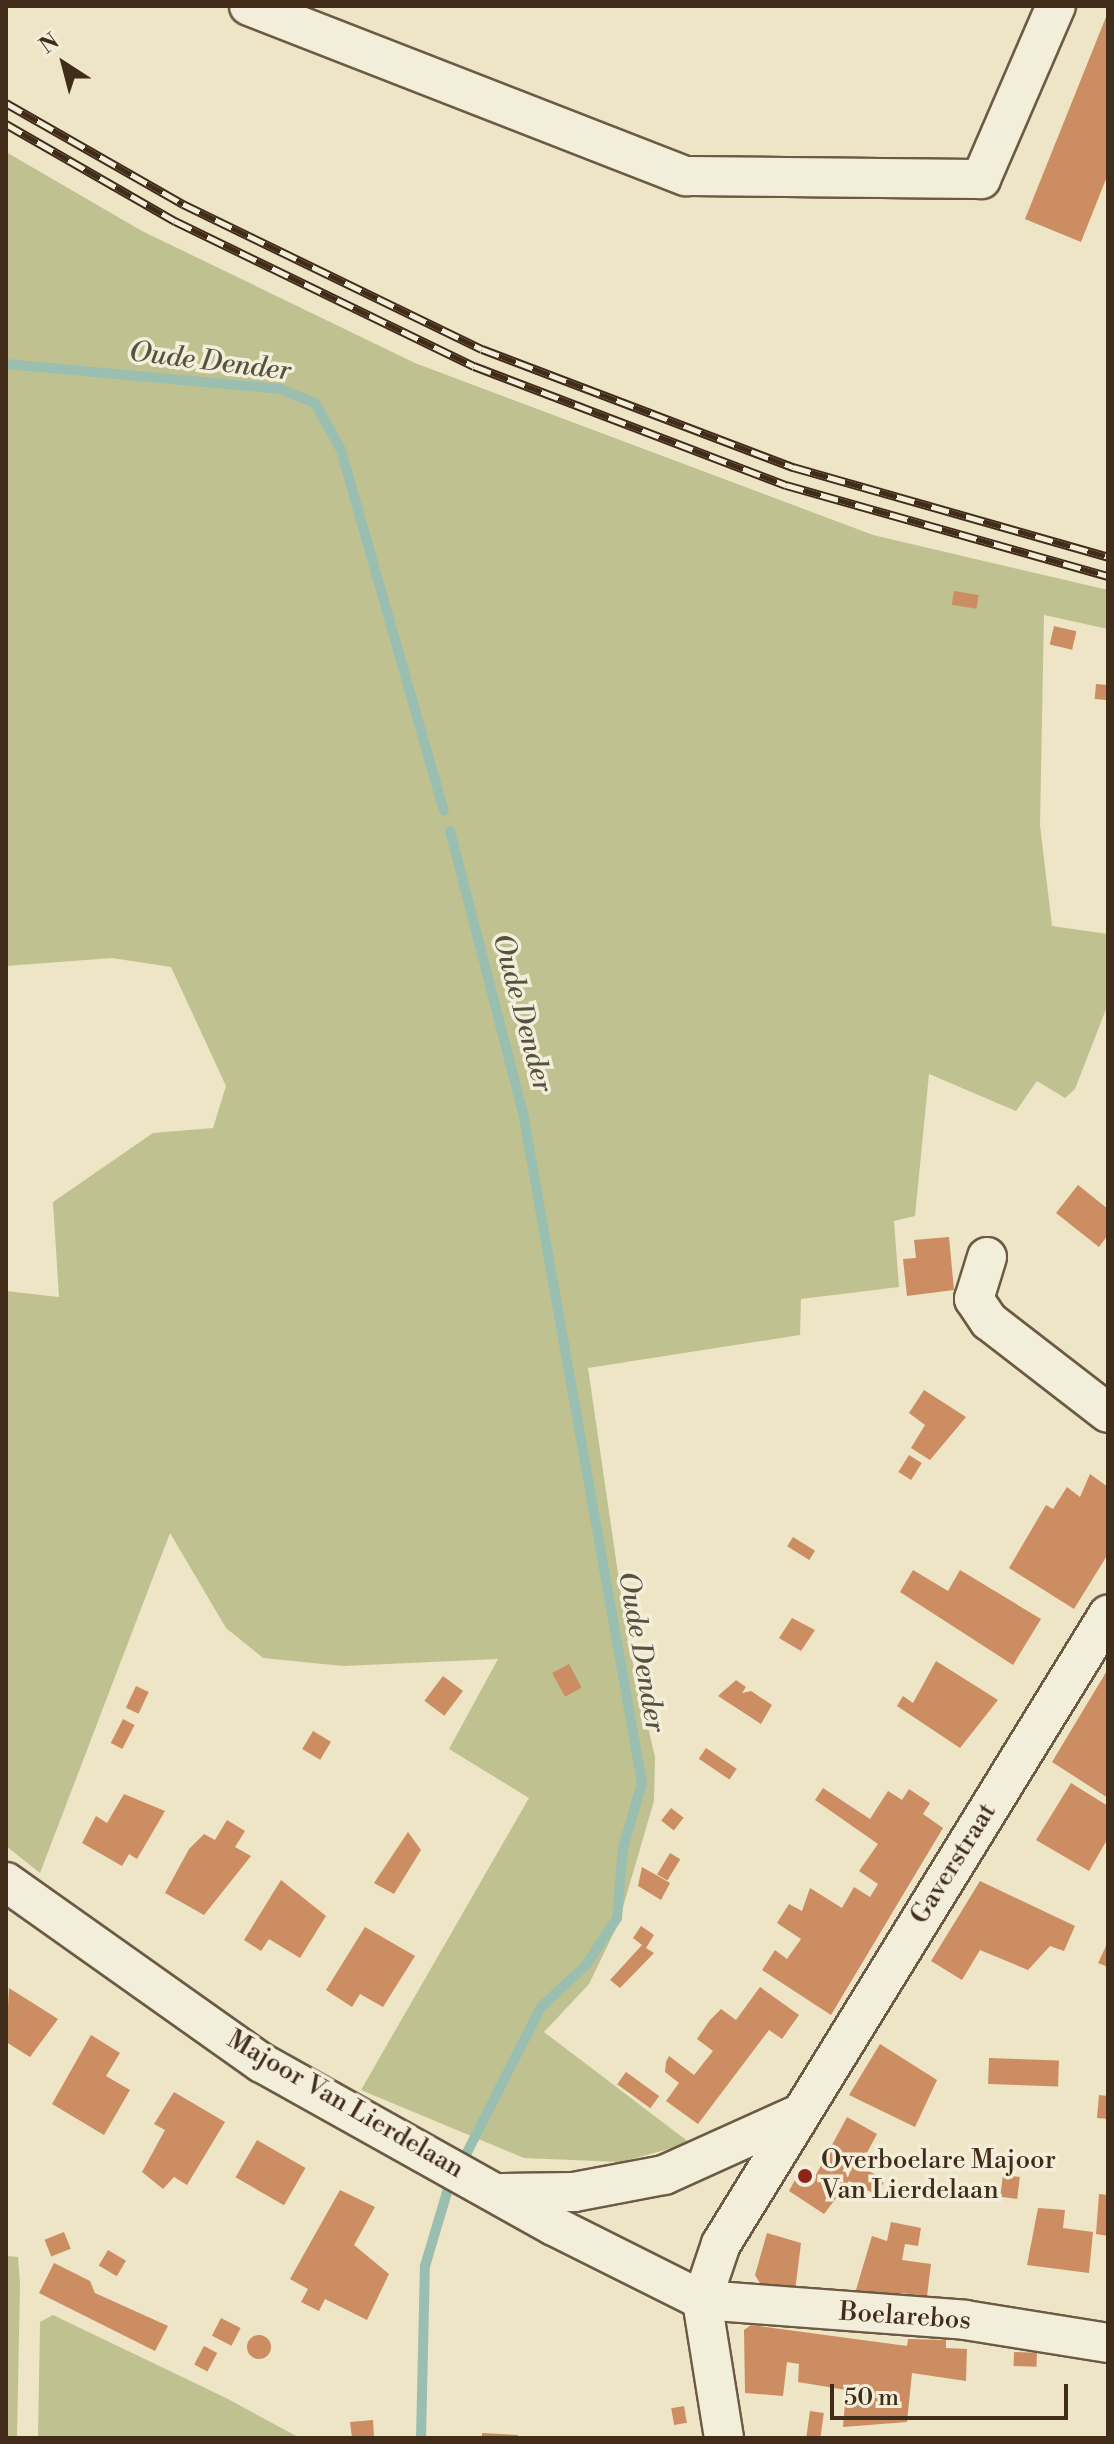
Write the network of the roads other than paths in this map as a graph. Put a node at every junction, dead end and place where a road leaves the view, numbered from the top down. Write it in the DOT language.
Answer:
graph roads {
  1 [pos="249,6"];
  2 [pos="1056,6"];
  3 [pos="987,1257"];
  4 [pos="1108,1413"];
  5 [pos="1108,1615"];
  6 [pos="6,1882"];
  7 [pos="799,2114"];
  8 [pos="476,2179"];
  9 [pos="702,2300"];
  10 [pos="1108,2343"];
  11 [pos="724,2438"];
  1 -- 2 [label="street"];
  3 -- 4 [label="street"];
  5 -- 7 [label="street, Gaverstraat"];
  6 -- 8 [label="street, Majoor Van Lierdelaan"];
  7 -- 8 [label="street"];
  7 -- 9 [label="street, Gaverstraat"];
  8 -- 9 [label="street, Majoor Van Lierdelaan"];
  9 -- 10 [label="street, Boelarebos"];
  9 -- 11 [label="street, Gaverstraat"];
}
